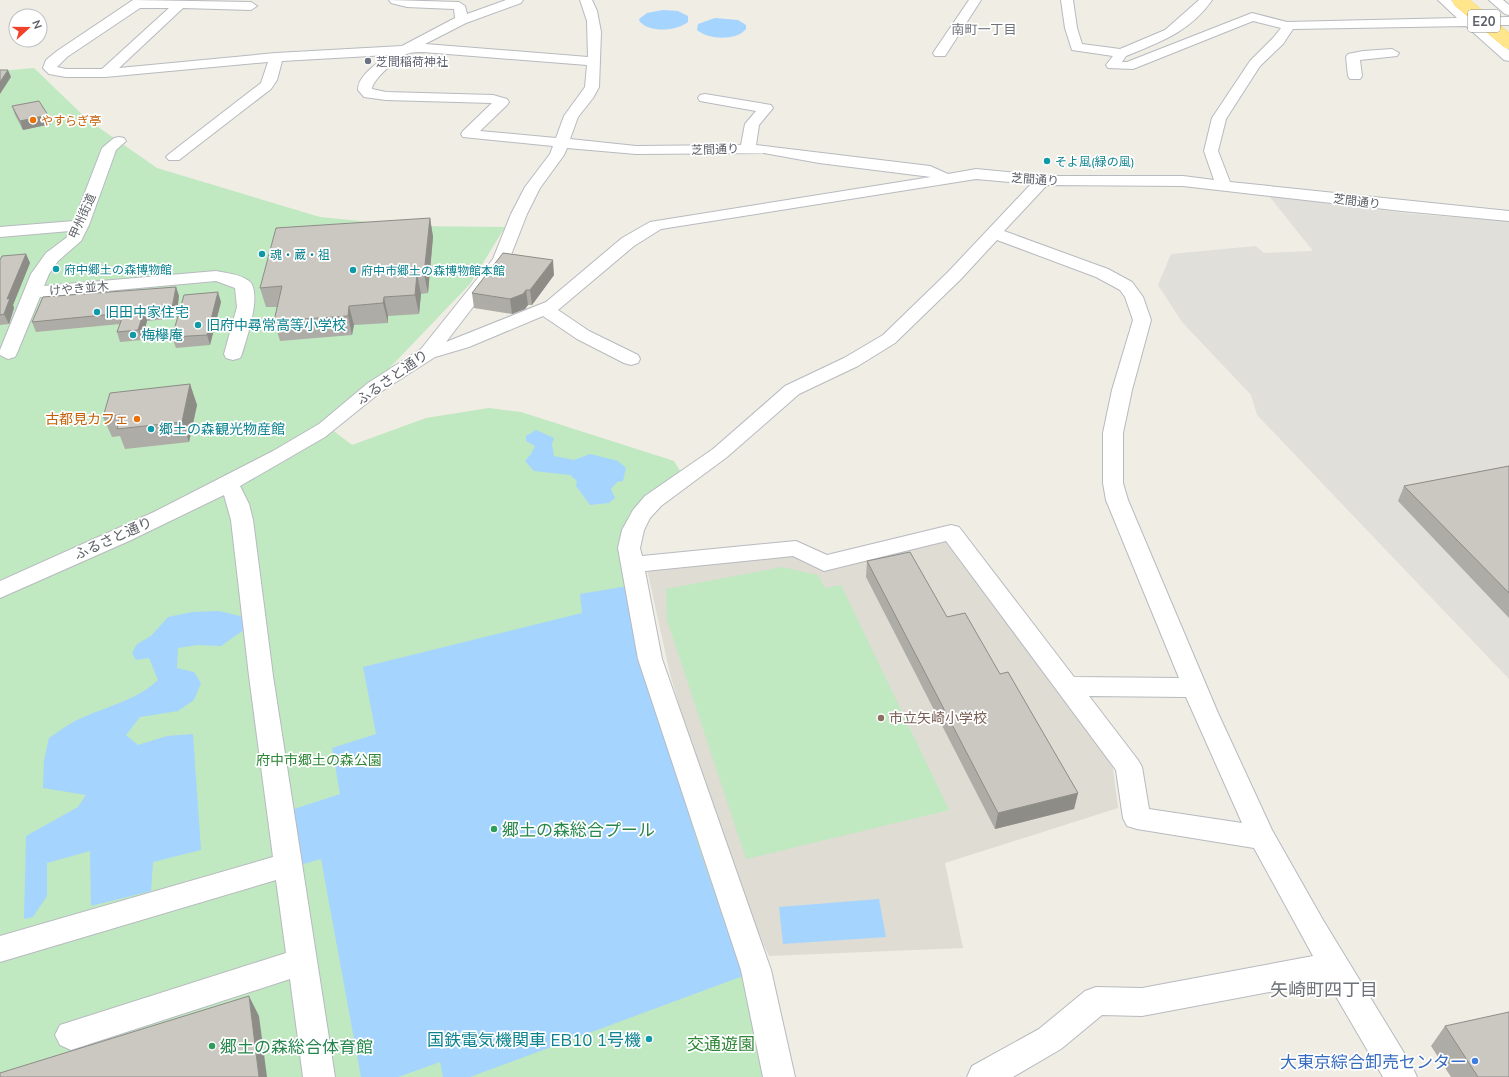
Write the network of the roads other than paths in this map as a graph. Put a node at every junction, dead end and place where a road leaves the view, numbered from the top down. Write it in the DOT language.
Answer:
graph roads {
  1 [pos="396,0"];
  2 [pos="517,0"];
  3 [pos="586,0"];
  4 [pos="975,0"];
  5 [pos="1067,0"];
  6 [pos="1206,0"];
  7 [pos="1444,0"];
  8 [pos="1459,0"];
  9 [pos="138,2"];
  10 [pos="437,2"];
  11 [pos="1490,2"];
  12 [pos="499,3"];
  13 [pos="180,5"];
  14 [pos="251,6"];
  15 [pos="1197,10"];
  16 [pos="1509,11"];
  17 [pos="462,20"];
  18 [pos="1509,20"];
  19 [pos="1469,22"];
  20 [pos="1237,23"];
  21 [pos="1365,24"];
  22 [pos="1509,24"];
  23 [pos="1288,26"];
  24 [pos="1509,42"];
  25 [pos="406,49"];
  26 [pos="940,53"];
  27 [pos="1121,53"];
  28 [pos="276,57"];
  29 [pos="1509,57"];
  30 [pos="593,61"];
  31 [pos="105,73"];
  32 [pos="1355,76"];
  33 [pos="705,98"];
  34 [pos="119,141"];
  35 [pos="563,143"];
  36 [pos="748,148"];
  37 [pos="174,157"];
  38 [pos="947,178"];
  39 [pos="1044,180"];
  40 [pos="1224,186"];
  41 [pos="1509,216"];
  42 [pos="81,225"];
  43 [pos="0,232"];
  44 [pos="994,233"];
  45 [pos="34,292"];
  46 [pos="544,309"];
  47 [pos="8,353"];
  48 [pos="428,353"];
  49 [pos="233,354"];
  50 [pos="631,359"];
  51 [pos="231,489"];
  52 [pos="633,565"];
  53 [pos="0,590"];
  54 [pos="1067,686"];
  55 [pos="1194,688"];
  56 [pos="1263,838"];
  57 [pos="288,865"];
  58 [pos="0,949"];
  59 [pos="302,962"];
  60 [pos="1334,966"];
  61 [pos="71,1035"];
  62 [pos="319,1077"];
  63 [pos="779,1077"];
  64 [pos="983,1077"];
  65 [pos="1401,1077"];
  1 -- 10 [label="street"];
  2 -- 12 [label="street"];
  3 -- 30 [label="street, ふるさと通り"];
  4 -- 26 [label="street"];
  5 -- 27 [label="street"];
  6 -- 15 [label="street"];
  7 -- 19 [label="street"];
  8 -- 24 [label="highway, E20, bridge"];
  9 -- 13 [label="street"];
  9 -- 31 [label="street"];
  10 -- 17 [label="street"];
  11 -- 16 [label="street"];
  11 -- 22 [label="highway, E20"];
  12 -- 17 [label="street"];
  13 -- 14 [label="street"];
  13 -- 31 [label="street"];
  15 -- 20 [label="street"];
  15 -- 27 [label="street"];
  17 -- 25 [label="street"];
  18 -- 19 [label="street"];
  19 -- 21 [label="street"];
  19 -- 29 [label="street"];
  20 -- 23 [label="street"];
  20 -- 27 [label="street"];
  21 -- 23 [label="street"];
  21 -- 32 [label="street"];
  23 -- 40 [label="street"];
  25 -- 28 [label="street"];
  25 -- 30 [label="street"];
  25 -- 35 [label="street, 芝間通り"];
  28 -- 31 [label="street"];
  28 -- 37 [label="street"];
  30 -- 35 [label="street, ふるさと通り"];
  33 -- 36 [label="street"];
  34 -- 42 [label="street, 甲州街道"];
  35 -- 36 [label="street, 芝間通り"];
  35 -- 48 [label="street, ふるさと通り"];
  36 -- 38 [label="street, 芝間通り"];
  38 -- 39 [label="street, 芝間通り"];
  38 -- 46 [label="street"];
  39 -- 40 [label="street, 芝間通り"];
  39 -- 44 [label="street"];
  40 -- 41 [label="street, 芝間通り"];
  42 -- 43 [label="street"];
  42 -- 45 [label="street, 甲州街道"];
  44 -- 52 [label="street"];
  44 -- 55 [label="street"];
  45 -- 47 [label="street, 甲州街道"];
  45 -- 49 [label="street, けやき並木"];
  46 -- 48 [label="street"];
  46 -- 50 [label="street"];
  48 -- 53 [label="street, ふるさと通り"];
  51 -- 57 [label="street"];
  52 -- 54 [label="street"];
  52 -- 63 [label="street"];
  54 -- 55 [label="street"];
  54 -- 56 [label="street"];
  55 -- 56 [label="street"];
  56 -- 60 [label="street"];
  57 -- 58 [label="street"];
  57 -- 59 [label="street"];
  59 -- 61 [label="street"];
  59 -- 62 [label="street"];
  60 -- 64 [label="street"];
  60 -- 65 [label="street"];
}
